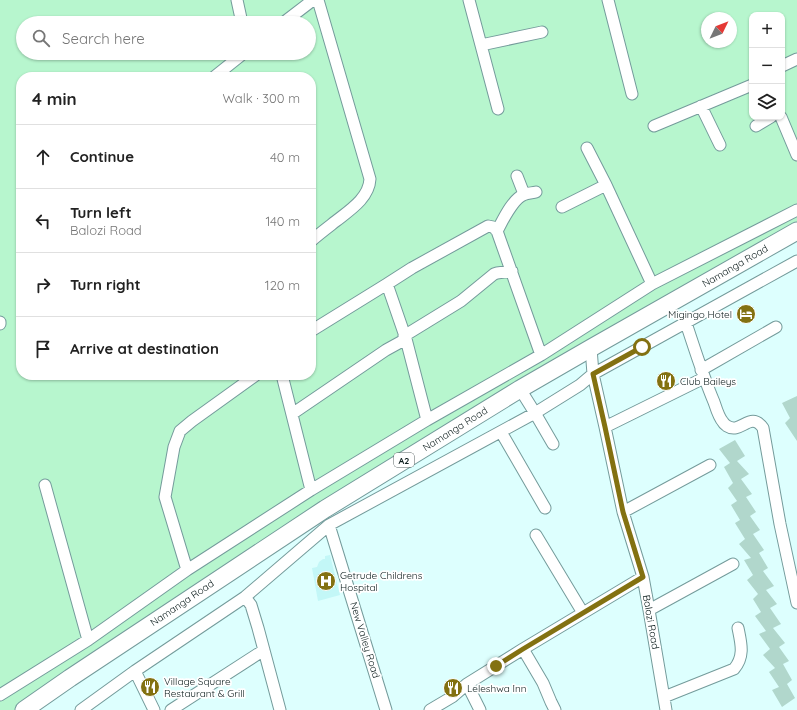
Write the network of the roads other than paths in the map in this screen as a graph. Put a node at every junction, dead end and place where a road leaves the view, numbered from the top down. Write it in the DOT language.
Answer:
graph roads {
  1 [pos="237,0"];
  2 [pos="313,0"];
  3 [pos="318,0"];
  4 [pos="469,0"];
  5 [pos="608,0"];
  6 [pos="240,16"];
  7 [pos="292,16"];
  8 [pos="542,32"];
  9 [pos="481,45"];
  10 [pos="797,59"];
  11 [pos="235,60"];
  12 [pos="785,65"];
  13 [pos="220,72"];
  14 [pos="749,86"];
  15 [pos="632,94"];
  16 [pos="702,106"];
  17 [pos="498,109"];
  18 [pos="766,120"];
  19 [pos="782,120"];
  20 [pos="654,126"];
  21 [pos="756,126"];
  22 [pos="720,145"];
  23 [pos="587,148"];
  24 [pos="797,155"];
  25 [pos="517,176"];
  26 [pos="606,186"];
  27 [pos="536,192"];
  28 [pos="524,194"];
  29 [pos="562,206"];
  30 [pos="797,210"];
  31 [pos="497,231"];
  32 [pos="797,231"];
  33 [pos="316,237"];
  34 [pos="797,261"];
  35 [pos="512,271"];
  36 [pos="386,284"];
  37 [pos="652,284"];
  38 [pos="686,323"];
  39 [pos="776,327"];
  40 [pos="316,328"];
  41 [pos="405,338"];
  42 [pos="591,348"];
  43 [pos="541,355"];
  44 [pos="593,374"];
  45 [pos="703,374"];
  46 [pos="249,380"];
  47 [pos="283,380"];
  48 [pos="520,389"];
  49 [pos="535,412"];
  50 [pos="292,414"];
  51 [pos="427,420"];
  52 [pos="605,427"];
  53 [pos="501,432"];
  54 [pos="553,444"];
  55 [pos="710,465"];
  56 [pos="45,485"];
  57 [pos="311,490"];
  58 [pos="545,508"];
  59 [pos="623,512"];
  60 [pos="329,525"];
  61 [pos="536,535"];
  62 [pos="733,564"];
  63 [pos="187,570"];
  64 [pos="643,577"];
  65 [pos="245,597"];
  66 [pos="797,603"];
  67 [pos="649,610"];
  68 [pos="583,613"];
  69 [pos="738,628"];
  70 [pos="88,640"];
  71 [pos="523,649"];
  72 [pos="264,650"];
  73 [pos="135,671"];
  74 [pos="467,684"];
  75 [pos="0,695"];
  76 [pos="664,697"];
  77 [pos="24,710"];
  78 [pos="81,710"];
  79 [pos="154,710"];
  80 [pos="171,710"];
  81 [pos="280,710"];
  82 [pos="386,710"];
  83 [pos="430,710"];
  84 [pos="480,710"];
  85 [pos="555,710"];
  86 [pos="666,710"];
  1 -- 6 [label="street"];
  2 -- 7 [label="street"];
  3 -- 33 [label="street"];
  4 -- 9 [label="street"];
  5 -- 15 [label="street"];
  8 -- 9 [label="street"];
  9 -- 17 [label="street"];
  10 -- 12 [label="street"];
  11 -- 13 [label="street"];
  14 -- 16 [label="street"];
  16 -- 20 [label="street"];
  16 -- 22 [label="street"];
  18 -- 21 [label="street"];
  19 -- 24 [label="street"];
  23 -- 26 [label="street"];
  25 -- 28 [label="street"];
  26 -- 29 [label="street"];
  26 -- 37 [label="street"];
  27 -- 28 [label="street"];
  28 -- 31 [label="street"];
  30 -- 37 [label="street"];
  31 -- 35 [label="street"];
  31 -- 36 [label="street"];
  32 -- 42 [label="highway, Namanga Road / A2"];
  34 -- 38 [label="street"];
  35 -- 41 [label="street"];
  35 -- 43 [label="street"];
  36 -- 40 [label="street"];
  36 -- 41 [label="street"];
  37 -- 43 [label="street"];
  38 -- 44 [label="street"];
  38 -- 45 [label="street"];
  39 -- 45 [label="street"];
  41 -- 50 [label="street"];
  41 -- 51 [label="street"];
  42 -- 44 [label="street, Balozi Road"];
  42 -- 48 [label="highway, Namanga Road / A2"];
  43 -- 51 [label="street"];
  44 -- 49 [label="street"];
  44 -- 52 [label="street, Balozi Road"];
  45 -- 52 [label="street"];
  45 -- 66 [label="street"];
  46 -- 63 [label="street"];
  47 -- 50 [label="street"];
  48 -- 49 [label="street"];
  48 -- 77 [label="highway, Namanga Road / A2"];
  49 -- 53 [label="street"];
  49 -- 54 [label="street"];
  50 -- 57 [label="street"];
  51 -- 57 [label="street"];
  52 -- 59 [label="street, Balozi Road"];
  53 -- 58 [label="street"];
  53 -- 60 [label="street"];
  55 -- 59 [label="street"];
  56 -- 70 [label="street"];
  57 -- 63 [label="street"];
  59 -- 64 [label="street, Balozi Road"];
  60 -- 65 [label="street"];
  60 -- 82 [label="street, New Valley Road"];
  61 -- 68 [label="street"];
  62 -- 67 [label="street"];
  63 -- 70 [label="street"];
  64 -- 67 [label="street, Balozi Road"];
  64 -- 68 [label="street"];
  65 -- 72 [label="street"];
  65 -- 73 [label="street"];
  67 -- 76 [label="street, Balozi Road"];
  68 -- 71 [label="street"];
  69 -- 76 [label="street"];
  70 -- 75 [label="street"];
  71 -- 74 [label="street"];
  71 -- 85 [label="street"];
  72 -- 80 [label="street"];
  72 -- 81 [label="street"];
  73 -- 78 [label="street"];
  73 -- 79 [label="street"];
  74 -- 83 [label="street"];
  74 -- 84 [label="street"];
  76 -- 86 [label="street, Balozi Road"];
}
